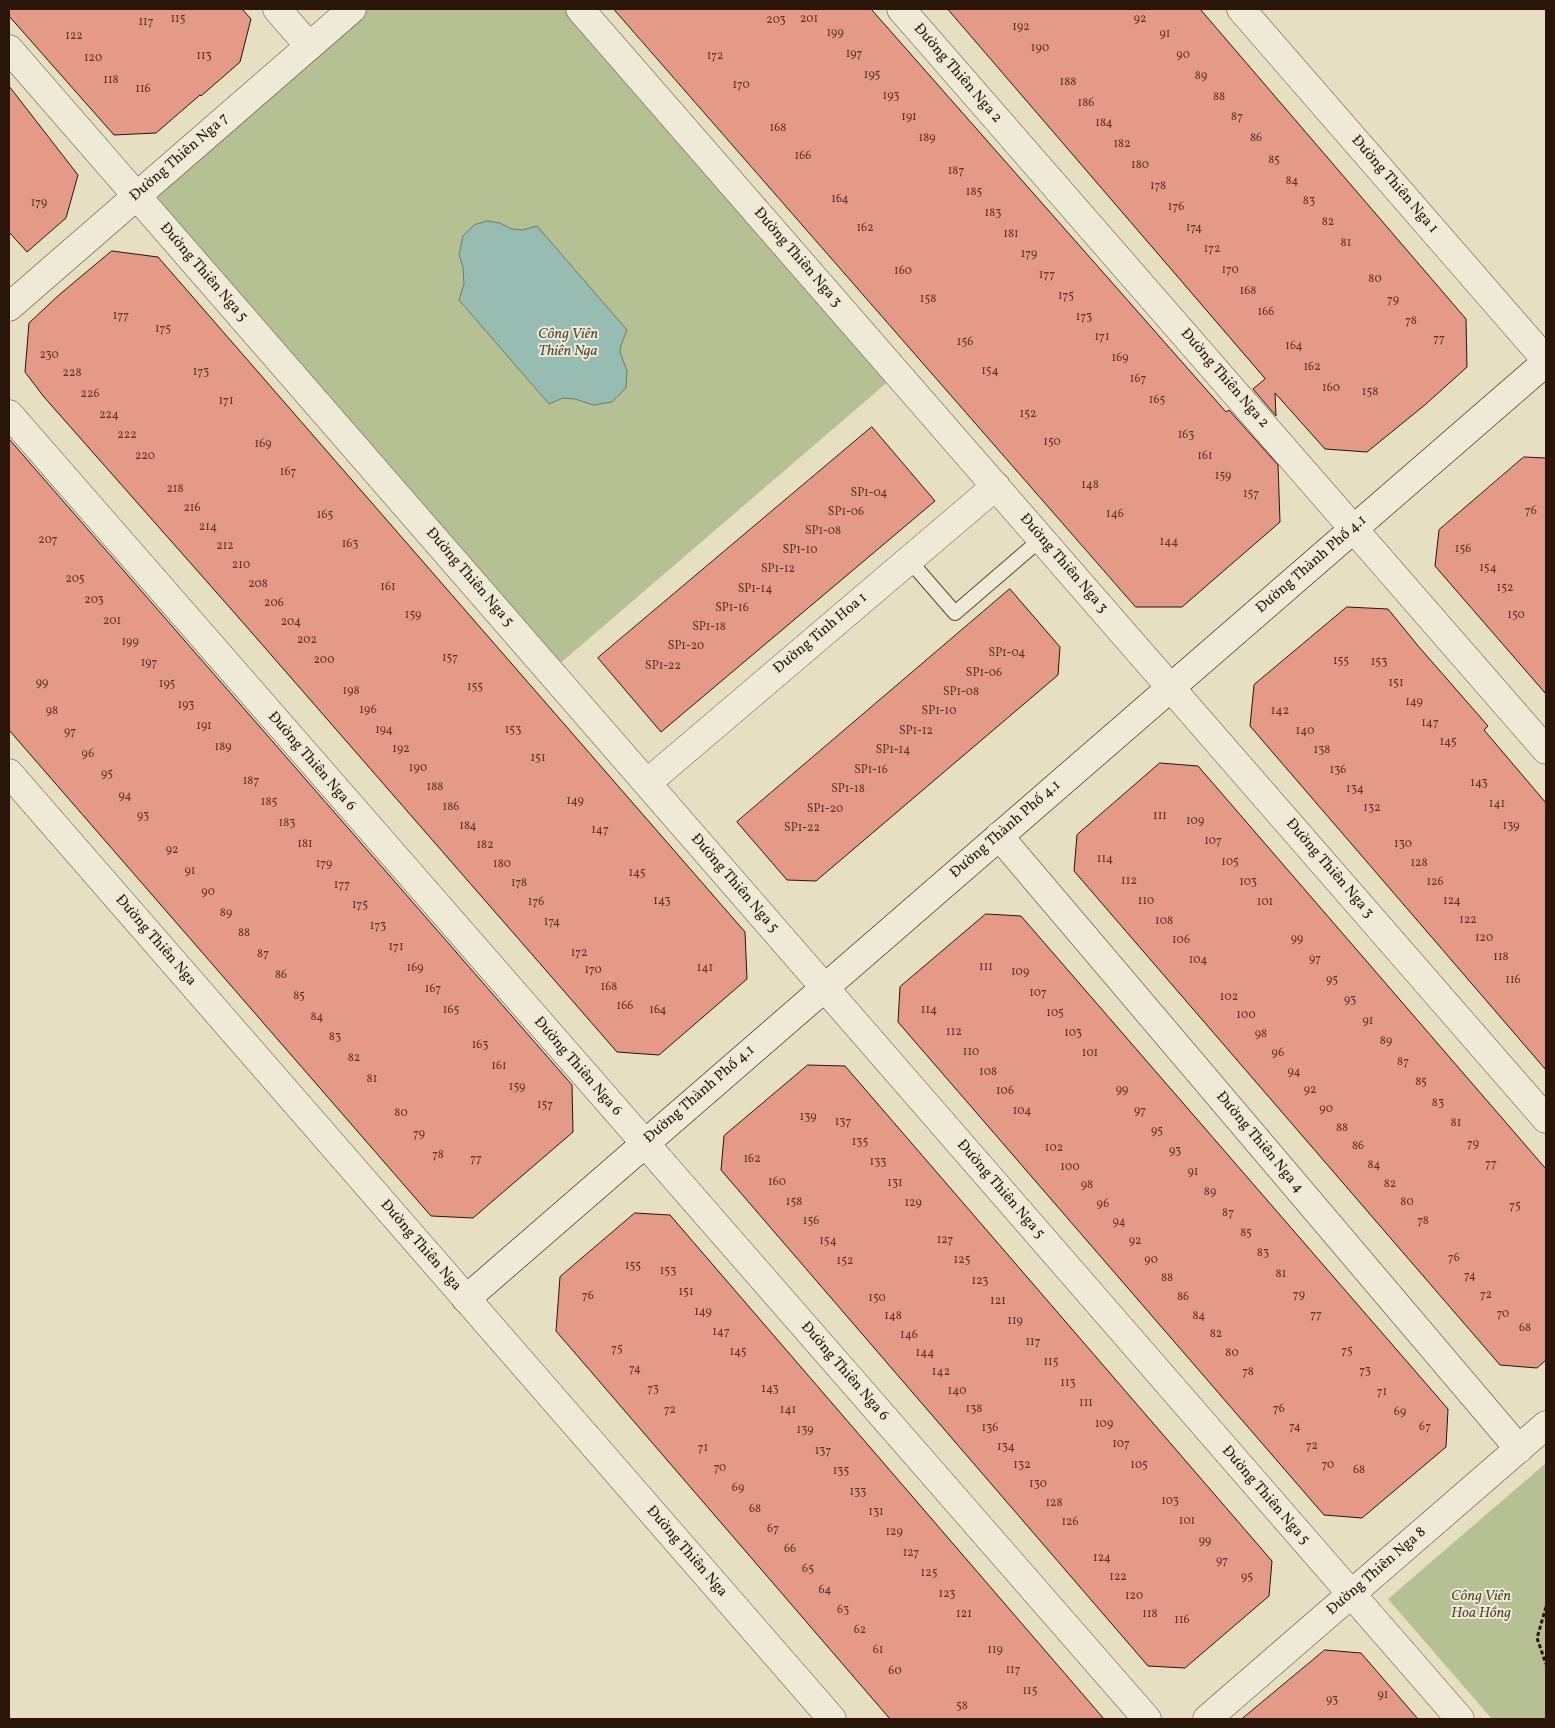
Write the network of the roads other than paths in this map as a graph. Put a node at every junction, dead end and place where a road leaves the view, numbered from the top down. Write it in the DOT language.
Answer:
graph roads {
  1 [pos="277,9"];
  2 [pos="352,9"];
  3 [pos="580,9"];
  4 [pos="901,9"];
  5 [pos="1241,9"];
  6 [pos="309,46"];
  7 [pos="9,49"];
  8 [pos="136,196"];
  9 [pos="9,306"];
  10 [pos="1546,361"];
  11 [pos="9,414"];
  12 [pos="996,486"];
  13 [pos="1354,529"];
  14 [pos="1042,539"];
  15 [pos="909,560"];
  16 [pos="1170,688"];
  17 [pos="1546,750"];
  18 [pos="9,773"];
  19 [pos="647,783"];
  20 [pos="999,836"];
  21 [pos="824,988"];
  22 [pos="1546,1119"];
  23 [pos="644,1144"];
  24 [pos="466,1298"];
  25 [pos="1546,1425"];
  26 [pos="1519,1448"];
  27 [pos="1351,1594"];
  28 [pos="832,1719"];
  29 [pos="1147,1719"];
  30 [pos="1207,1719"];
  31 [pos="1460,1719"];
  1 -- 6 [label="street"];
  2 -- 6 [label="street, Đường Thiên Nga 7"];
  3 -- 12 [label="street, Đường Thiên Nga 3"];
  4 -- 13 [label="street, Đường Thiên Nga 2"];
  5 -- 10 [label="street, Đường Thiên Nga 1"];
  6 -- 8 [label="street, Đường Thiên Nga 7"];
  7 -- 8 [label="street, Đường Thiên Nga 5"];
  8 -- 9 [label="street, Đường Thiên Nga 7"];
  8 -- 19 [label="street, Đường Thiên Nga 5"];
  10 -- 13 [label="street, Đường Thành Phố 4.1"];
  11 -- 23 [label="street, Đường Thiên Nga 6"];
  12 -- 14 [label="street, Đường Thiên Nga 3"];
  12 -- 15 [label="street, Đường Tinh Hoa 1"];
  13 -- 16 [label="street, Đường Thành Phố 4.1"];
  13 -- 17 [label="street, Đường Thiên Nga 2"];
  14 -- 15 [label="lane"];
  14 -- 16 [label="street, Đường Thiên Nga 3"];
  15 -- 19 [label="street, Đường Tinh Hoa 1"];
  16 -- 20 [label="street, Đường Thành Phố 4.1"];
  16 -- 22 [label="street, Đường Thiên Nga 3"];
  18 -- 24 [label="street, Đường Thiên Nga"];
  19 -- 21 [label="street, Đường Thiên Nga 5"];
  20 -- 21 [label="street, Đường Thành Phố 4.1"];
  20 -- 26 [label="street, Đường Thiên Nga 4"];
  21 -- 23 [label="street, Đường Thành Phố 4.1"];
  21 -- 27 [label="street, Đường Thiên Nga 5"];
  23 -- 24 [label="street, Đường Thành Phố 4.1"];
  23 -- 29 [label="street, Đường Thiên Nga 6"];
  24 -- 28 [label="street, Đường Thiên Nga"];
  25 -- 26 [label="street, Đường Thiên Nga 8"];
  26 -- 27 [label="street, Đường Thiên Nga 8"];
  27 -- 30 [label="street, Đường Thiên Nga 8"];
  27 -- 31 [label="street, Đường Thiên Nga 5"];
}
